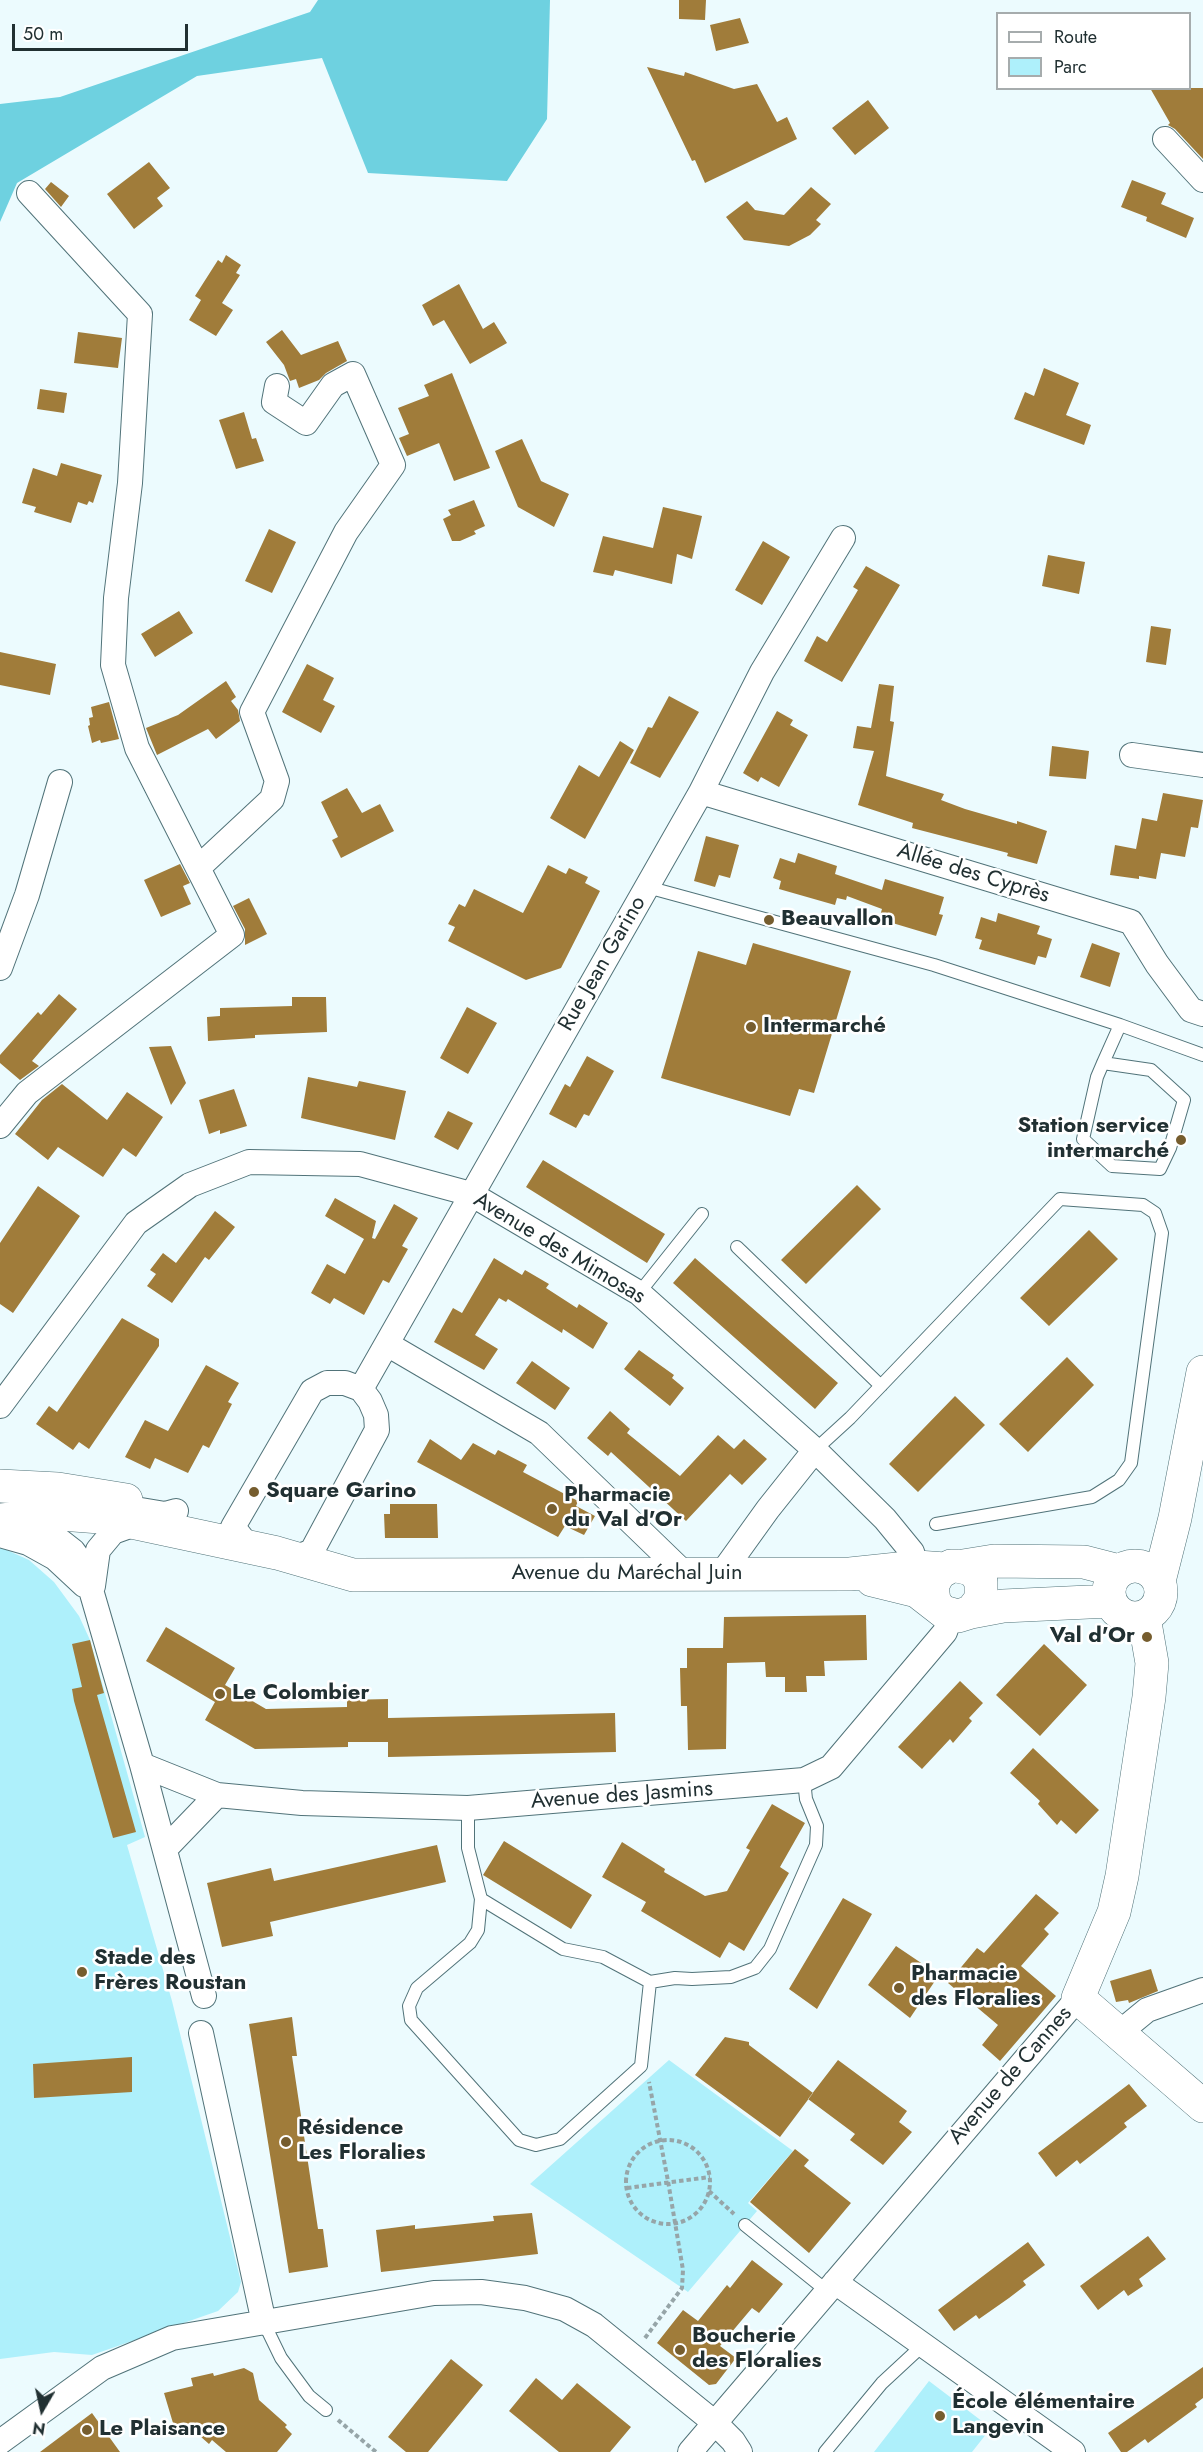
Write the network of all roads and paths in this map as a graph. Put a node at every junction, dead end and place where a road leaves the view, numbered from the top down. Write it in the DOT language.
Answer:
graph roads {
  1 [pos="1165,139"];
  2 [pos="1203,180"];
  3 [pos="29,193"];
  4 [pos="277,386"];
  5 [pos="843,537"];
  6 [pos="1132,755"];
  7 [pos="1203,765"];
  8 [pos="60,782"];
  9 [pos="701,792"];
  10 [pos="198,868"];
  11 [pos="647,887"];
  12 [pos="0,968"];
  13 [pos="1203,1014"];
  14 [pos="1120,1025"];
  15 [pos="1203,1055"];
  16 [pos="1102,1063"];
  17 [pos="0,1126"];
  18 [pos="471,1194"];
  19 [pos="702,1214"];
  20 [pos="737,1247"];
  21 [pos="639,1293"];
  22 [pos="387,1344"];
  23 [pos="1203,1372"];
  24 [pos="881,1386"];
  25 [pos="361,1389"];
  26 [pos="0,1406"];
  27 [pos="1198,1428"];
  28 [pos="815,1450"];
  29 [pos="0,1486"];
  30 [pos="0,1500"];
  31 [pos="176,1511"];
  32 [pos="84,1515"];
  33 [pos="15,1518"];
  34 [pos="138,1523"];
  35 [pos="936,1524"];
  36 [pos="0,1535"];
  37 [pos="241,1537"];
  38 [pos="304,1554"];
  39 [pos="72,1562"];
  40 [pos="942,1567"];
  41 [pos="685,1574"];
  42 [pos="722,1574"];
  43 [pos="850,1574"];
  44 [pos="1130,1580"];
  45 [pos="93,1594"];
  46 [pos="953,1612"];
  47 [pos="142,1765"];
  48 [pos="804,1780"];
  49 [pos="217,1795"];
  50 [pos="468,1808"];
  51 [pos="165,1849"];
  52 [pos="481,1899"];
  53 [pos="650,1982"];
  54 [pos="1203,1990"];
  55 [pos="204,1996"];
  56 [pos="1078,1998"];
  57 [pos="201,2033"];
  58 [pos="1119,2033"];
  59 [pos="648,2078"];
  60 [pos="1203,2106"];
  61 [pos="660,2141"];
  62 [pos="710,2176"];
  63 [pos="668,2181"];
  64 [pos="627,2188"];
  65 [pos="710,2192"];
  66 [pos="674,2224"];
  67 [pos="745,2225"];
  68 [pos="831,2287"];
  69 [pos="264,2323"];
  70 [pos="923,2345"];
  71 [pos="632,2355"];
  72 [pos="326,2410"];
  73 [pos="716,2423"];
  74 [pos="0,2442"];
  75 [pos="376,2452"];
  76 [pos="690,2452"];
  77 [pos="740,2452"];
  78 [pos="825,2452"];
  79 [pos="1073,2452"];
  1 -- 2 [label="street"];
  3 -- 10 [label="street"];
  4 -- 10 [label="street"];
  5 -- 9 [label="street, Rue Jean Garino"];
  6 -- 7 [label="street"];
  8 -- 12 [label="street"];
  9 -- 11 [label="street, Rue Jean Garino"];
  9 -- 13 [label="street, Allée des Cyprès"];
  10 -- 17 [label="street"];
  11 -- 14 [label="lane"];
  11 -- 18 [label="street, Rue Jean Garino"];
  14 -- 15 [label="lane"];
  14 -- 16 [label="lane"];
  16 -- 16 [label="lane"];
  18 -- 21 [label="street, Avenue des Mimosas"];
  18 -- 22 [label="street, Rue Jean Garino"];
  18 -- 26 [label="street, Avenue des Mimosas"];
  19 -- 21 [label="lane"];
  20 -- 24 [label="lane"];
  21 -- 28 [label="street, Avenue des Mimosas"];
  22 -- 25 [label="street, Rue Jean Garino"];
  22 -- 41 [label="street"];
  23 -- 27 [label="main road"];
  24 -- 28 [label="lane"];
  24 -- 35 [label="lane"];
  25 -- 37 [label="street"];
  25 -- 38 [label="street"];
  27 -- 44 [label="main road"];
  28 -- 40 [label="street, Avenue des Mimosas"];
  28 -- 42 [label="street"];
  29 -- 31 [label="main road, Avenue du Maréchal Juin"];
  30 -- 33 [label="street, Avenue du Maréchal Juin"];
  31 -- 32 [label="street"];
  31 -- 37 [label="main road, Avenue du Maréchal Juin"];
  32 -- 33 [label="main road, Avenue du Maréchal Juin"];
  32 -- 34 [label="main road, Avenue du Maréchal Juin"];
  32 -- 39 [label="street"];
  33 -- 39 [label="street"];
  34 -- 37 [label="main road, Avenue du Maréchal Juin"];
  34 -- 45 [label="street"];
  36 -- 39 [label="street"];
  37 -- 38 [label="main road, Avenue du Maréchal Juin"];
  38 -- 41 [label="main road, Avenue du Maréchal Juin"];
  39 -- 45 [label="street"];
  40 -- 43 [label="main road, Avenue du Maréchal Juin"];
  40 -- 44 [label="main road, Avenue du Maréchal Juin"];
  40 -- 46 [label="main road"];
  40 -- 46 [label="main road"];
  41 -- 42 [label="main road, Avenue du Maréchal Juin"];
  42 -- 43 [label="main road, Avenue du Maréchal Juin"];
  43 -- 46 [label="main road, Avenue du Maréchal Juin"];
  44 -- 46 [label="main road"];
  44 -- 56 [label="main road, Avenue de Cannes"];
  45 -- 47 [label="street"];
  46 -- 48 [label="street, Avenue des Jasmins"];
  47 -- 49 [label="street, Avenue des Jasmins"];
  47 -- 51 [label="street"];
  48 -- 50 [label="street, Avenue des Jasmins"];
  48 -- 53 [label="lane"];
  49 -- 50 [label="street, Avenue des Jasmins"];
  49 -- 51 [label="street"];
  50 -- 52 [label="lane"];
  51 -- 55 [label="street"];
  52 -- 53 [label="lane"];
  52 -- 53 [label="lane"];
  54 -- 58 [label="street"];
  56 -- 58 [label="main road"];
  56 -- 68 [label="street, Avenue de Cannes"];
  57 -- 69 [label="street"];
  58 -- 60 [label="main road"];
  59 -- 61 [label="path"];
  61 -- 62 [label="path"];
  61 -- 63 [label="path"];
  61 -- 64 [label="path"];
  62 -- 63 [label="path"];
  62 -- 65 [label="path"];
  63 -- 64 [label="path"];
  63 -- 66 [label="path"];
  64 -- 66 [label="path"];
  65 -- 66 [label="path"];
  65 -- 67 [label="path"];
  66 -- 71 [label="path"];
  67 -- 68 [label="lane"];
  68 -- 70 [label="street"];
  68 -- 73 [label="street, Avenue de Cannes"];
  69 -- 71 [label="street"];
  69 -- 72 [label="lane"];
  69 -- 74 [label="street"];
  70 -- 78 [label="lane"];
  70 -- 79 [label="street"];
  71 -- 73 [label="street"];
  72 -- 75 [label="path"];
  73 -- 76 [label="street, Avenue de Cannes"];
  73 -- 77 [label="street"];
}
